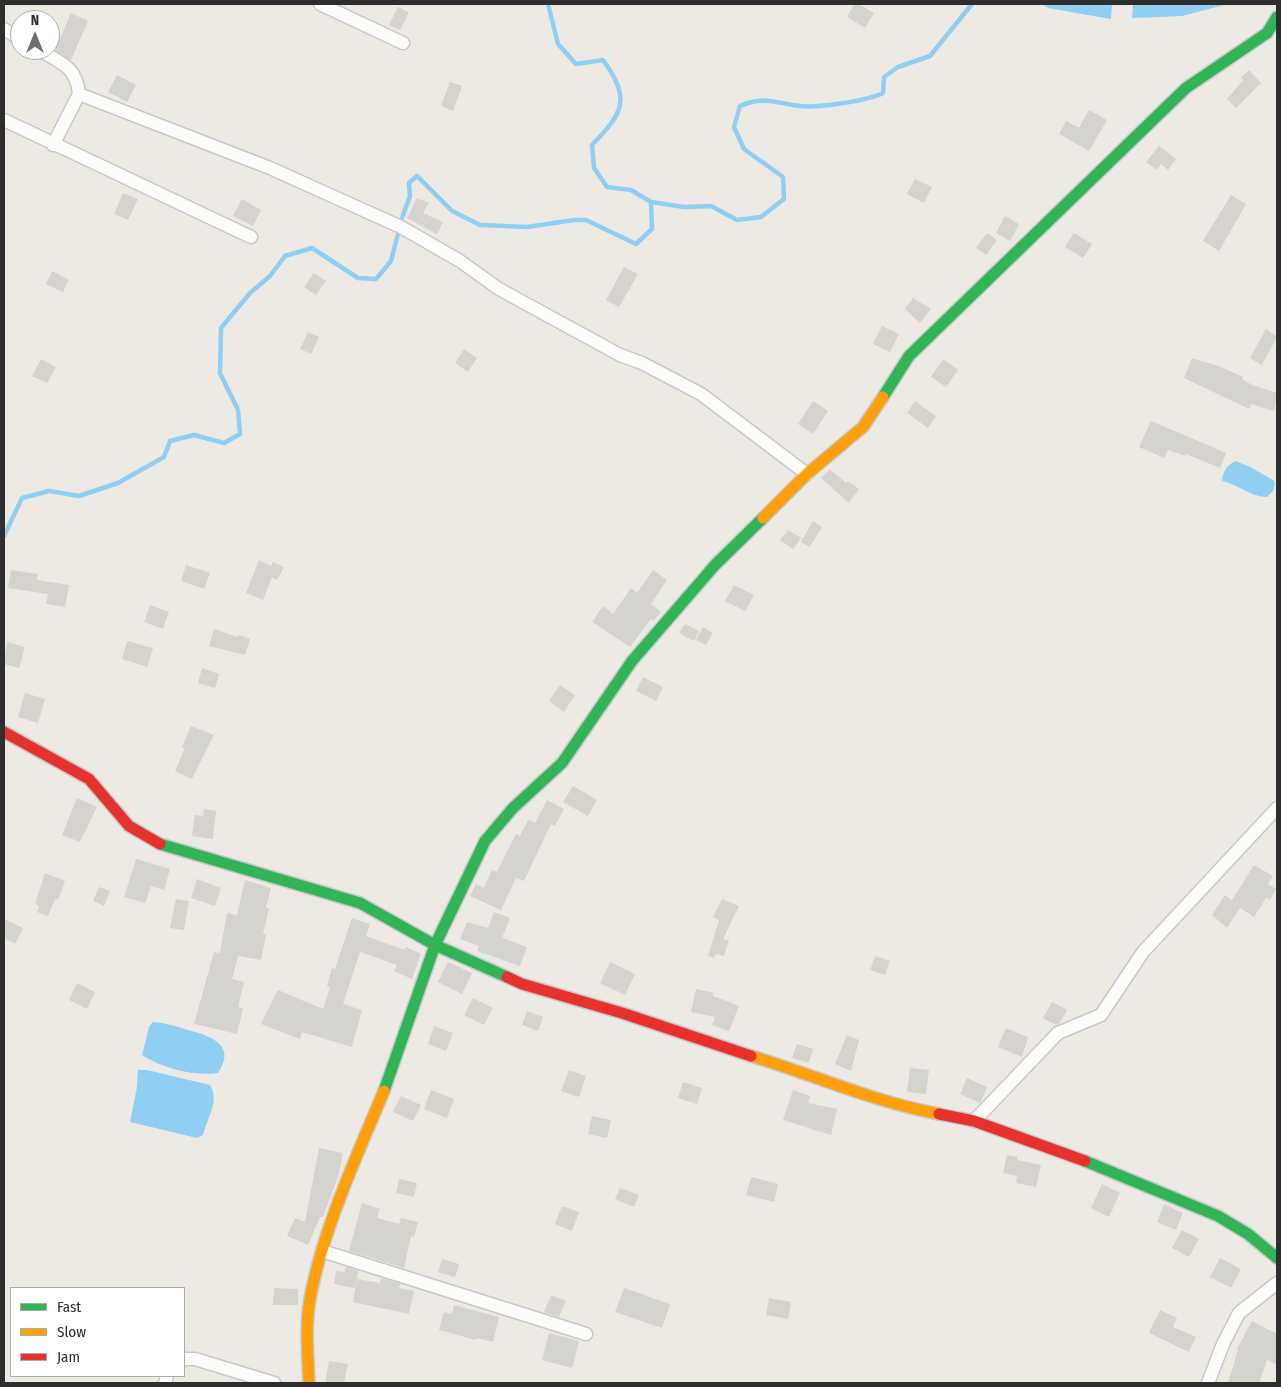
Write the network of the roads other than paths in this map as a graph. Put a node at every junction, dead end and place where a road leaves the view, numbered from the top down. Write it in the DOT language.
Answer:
graph roads {
  1 [pos="320,4"];
  2 [pos="1277,17"];
  3 [pos="403,43"];
  4 [pos="54,60"];
  5 [pos="79,94"];
  6 [pos="4,120"];
  7 [pos="53,145"];
  8 [pos="251,237"];
  9 [pos="807,474"];
  10 [pos="4,732"];
  11 [pos="1277,808"];
  12 [pos="434,944"];
  13 [pos="974,1121"];
  14 [pos="322,1251"];
  15 [pos="1277,1258"];
  16 [pos="1277,1283"];
  17 [pos="586,1334"];
  18 [pos="185,1359"];
  19 [pos="274,1383"];
  20 [pos="310,1383"];
  21 [pos="1208,1383"];
  1 -- 3 [label="street"];
  2 -- 9 [label="street"];
  4 -- 5 [label="street"];
  5 -- 7 [label="street"];
  5 -- 9 [label="street"];
  6 -- 7 [label="street"];
  7 -- 8 [label="street"];
  9 -- 12 [label="street"];
  10 -- 12 [label="street"];
  11 -- 13 [label="street"];
  12 -- 13 [label="street"];
  12 -- 14 [label="street"];
  13 -- 15 [label="street"];
  14 -- 17 [label="street"];
  14 -- 20 [label="street"];
  16 -- 21 [label="street"];
  18 -- 19 [label="street"];
}
